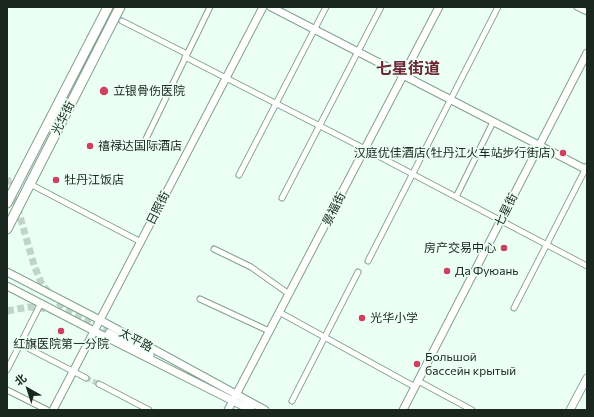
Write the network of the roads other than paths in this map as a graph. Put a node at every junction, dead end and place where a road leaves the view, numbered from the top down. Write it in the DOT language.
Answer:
graph roads {
  1 [pos="108,7"];
  2 [pos="120,7"];
  3 [pos="210,7"];
  4 [pos="263,7"];
  5 [pos="271,7"];
  6 [pos="326,7"];
  7 [pos="381,7"];
  8 [pos="439,7"];
  9 [pos="498,7"];
  10 [pos="577,7"];
  11 [pos="587,12"];
  12 [pos="122,21"];
  13 [pos="314,29"];
  14 [pos="358,52"];
  15 [pos="587,53"];
  16 [pos="186,56"];
  17 [pos="403,75"];
  18 [pos="226,78"];
  19 [pos="450,99"];
  20 [pos="276,104"];
  21 [pos="493,122"];
  22 [pos="320,126"];
  23 [pos="143,145"];
  24 [pos="539,145"];
  25 [pos="364,149"];
  26 [pos="586,168"];
  27 [pos="240,174"];
  28 [pos="412,174"];
  29 [pos="30,184"];
  30 [pos="456,197"];
  31 [pos="282,198"];
  32 [pos="7,203"];
  33 [pos="501,221"];
  34 [pos="7,229"];
  35 [pos="141,242"];
  36 [pos="546,245"];
  37 [pos="214,249"];
  38 [pos="368,261"];
  39 [pos="587,266"];
  40 [pos="7,272"];
  41 [pos="358,272"];
  42 [pos="7,286"];
  43 [pos="288,294"];
  44 [pos="200,299"];
  45 [pos="41,303"];
  46 [pos="514,308"];
  47 [pos="279,312"];
  48 [pos="100,320"];
  49 [pos="269,331"];
  50 [pos="94,332"];
  51 [pos="325,338"];
  52 [pos="20,344"];
  53 [pos="7,370"];
  54 [pos="74,371"];
  55 [pos="86,378"];
  56 [pos="587,378"];
  57 [pos="99,384"];
  58 [pos="416,384"];
  59 [pos="7,390"];
  60 [pos="228,390"];
  61 [pos="224,397"];
  62 [pos="234,398"];
  63 [pos="292,401"];
  64 [pos="46,410"];
  65 [pos="53,410"];
  66 [pos="149,410"];
  67 [pos="228,410"];
  68 [pos="251,410"];
  69 [pos="265,410"];
  70 [pos="403,410"];
  71 [pos="472,410"];
  72 [pos="570,410"];
  1 -- 32 [label="highway, 光华街"];
  2 -- 29 [label="highway, 光华街"];
  3 -- 16 [label="street"];
  4 -- 18 [label="street, 日照街"];
  5 -- 13 [label="street"];
  6 -- 13 [label="street"];
  7 -- 14 [label="street"];
  8 -- 17 [label="street, 景福街"];
  9 -- 19 [label="street"];
  10 -- 11 [label="street"];
  12 -- 16 [label="street"];
  13 -- 14 [label="street"];
  13 -- 20 [label="street"];
  14 -- 17 [label="street"];
  14 -- 22 [label="street"];
  15 -- 24 [label="street, 七星街"];
  16 -- 18 [label="street"];
  16 -- 23 [label="street"];
  17 -- 19 [label="street"];
  17 -- 25 [label="street, 景福街"];
  18 -- 20 [label="street"];
  18 -- 35 [label="street, 日照街"];
  19 -- 21 [label="street"];
  19 -- 28 [label="street"];
  20 -- 22 [label="street"];
  20 -- 27 [label="street"];
  21 -- 24 [label="street"];
  21 -- 30 [label="street"];
  22 -- 25 [label="street"];
  22 -- 31 [label="street"];
  24 -- 26 [label="street"];
  24 -- 33 [label="street, 七星街"];
  25 -- 28 [label="street"];
  25 -- 43 [label="street, 景福街"];
  26 -- 36 [label="street"];
  28 -- 30 [label="street"];
  28 -- 38 [label="street"];
  29 -- 34 [label="highway, 光华街"];
  29 -- 35 [label="street"];
  30 -- 33 [label="street"];
  33 -- 36 [label="street"];
  33 -- 58 [label="street, 七星街"];
  35 -- 48 [label="street, 日照街"];
  36 -- 39 [label="street"];
  36 -- 46 [label="street"];
  37 -- 43 [label="street"];
  40 -- 48 [label="street, 太平路"];
  41 -- 51 [label="street"];
  42 -- 45 [label="street, 太平路"];
  43 -- 47 [label="street, 景福街"];
  44 -- 49 [label="street"];
  45 -- 50 [label="street, 太平路"];
  45 -- 52 [label="street"];
  47 -- 49 [label="street, 景福街"];
  47 -- 51 [label="street"];
  48 -- 50 [label="street, 日照街"];
  48 -- 60 [label="street, 太平路"];
  49 -- 62 [label="street, 景福街"];
  50 -- 54 [label="street, 日照街"];
  50 -- 61 [label="street, 太平路"];
  51 -- 58 [label="street"];
  51 -- 63 [label="street"];
  52 -- 53 [label="street"];
  52 -- 54 [label="street"];
  54 -- 55 [label="street"];
  54 -- 65 [label="street, 日照街"];
  56 -- 72 [label="street"];
  57 -- 66 [label="street"];
  58 -- 70 [label="street, 七星街"];
  58 -- 71 [label="street"];
  59 -- 64 [label="street"];
  60 -- 61 [label="street"];
  60 -- 62 [label="street, 太平路"];
  61 -- 62 [label="street, 太平路"];
  62 -- 67 [label="street, 景福街"];
  62 -- 68 [label="street, 太平路"];
  62 -- 69 [label="street, 太平路"];
}
